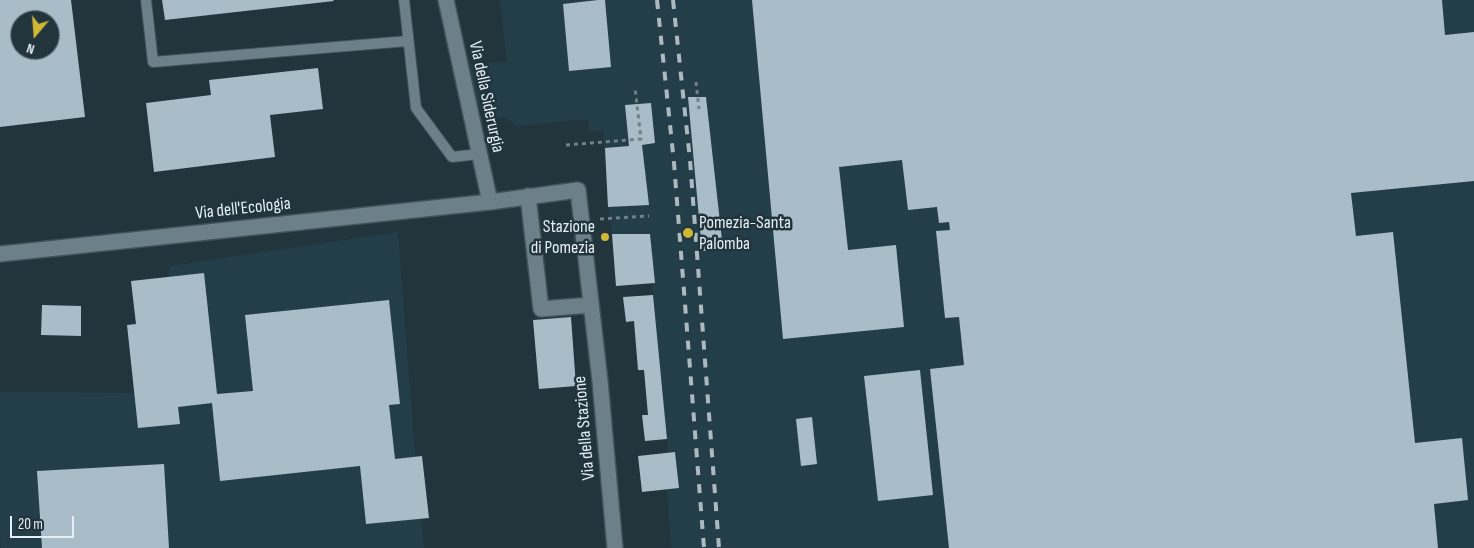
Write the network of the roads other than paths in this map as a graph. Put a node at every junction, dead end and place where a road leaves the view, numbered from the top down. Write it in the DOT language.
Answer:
graph roads {
  1 [pos="146,0"];
  2 [pos="404,0"];
  3 [pos="446,0"];
  4 [pos="408,41"];
  5 [pos="479,154"];
  6 [pos="528,196"];
  7 [pos="490,202"];
  8 [pos="0,254"];
  9 [pos="591,305"];
  10 [pos="615,548"];
  1 -- 4 [label="lane"];
  2 -- 4 [label="lane"];
  3 -- 5 [label="street, Via della Siderurgia"];
  4 -- 5 [label="lane"];
  5 -- 7 [label="street, Via della Siderurgia"];
  6 -- 7 [label="street"];
  6 -- 9 [label="street"];
  6 -- 9 [label="street, Via della Stazione"];
  7 -- 8 [label="street, Via dell'Ecologia"];
  9 -- 10 [label="street, Via della Stazione"];
}
